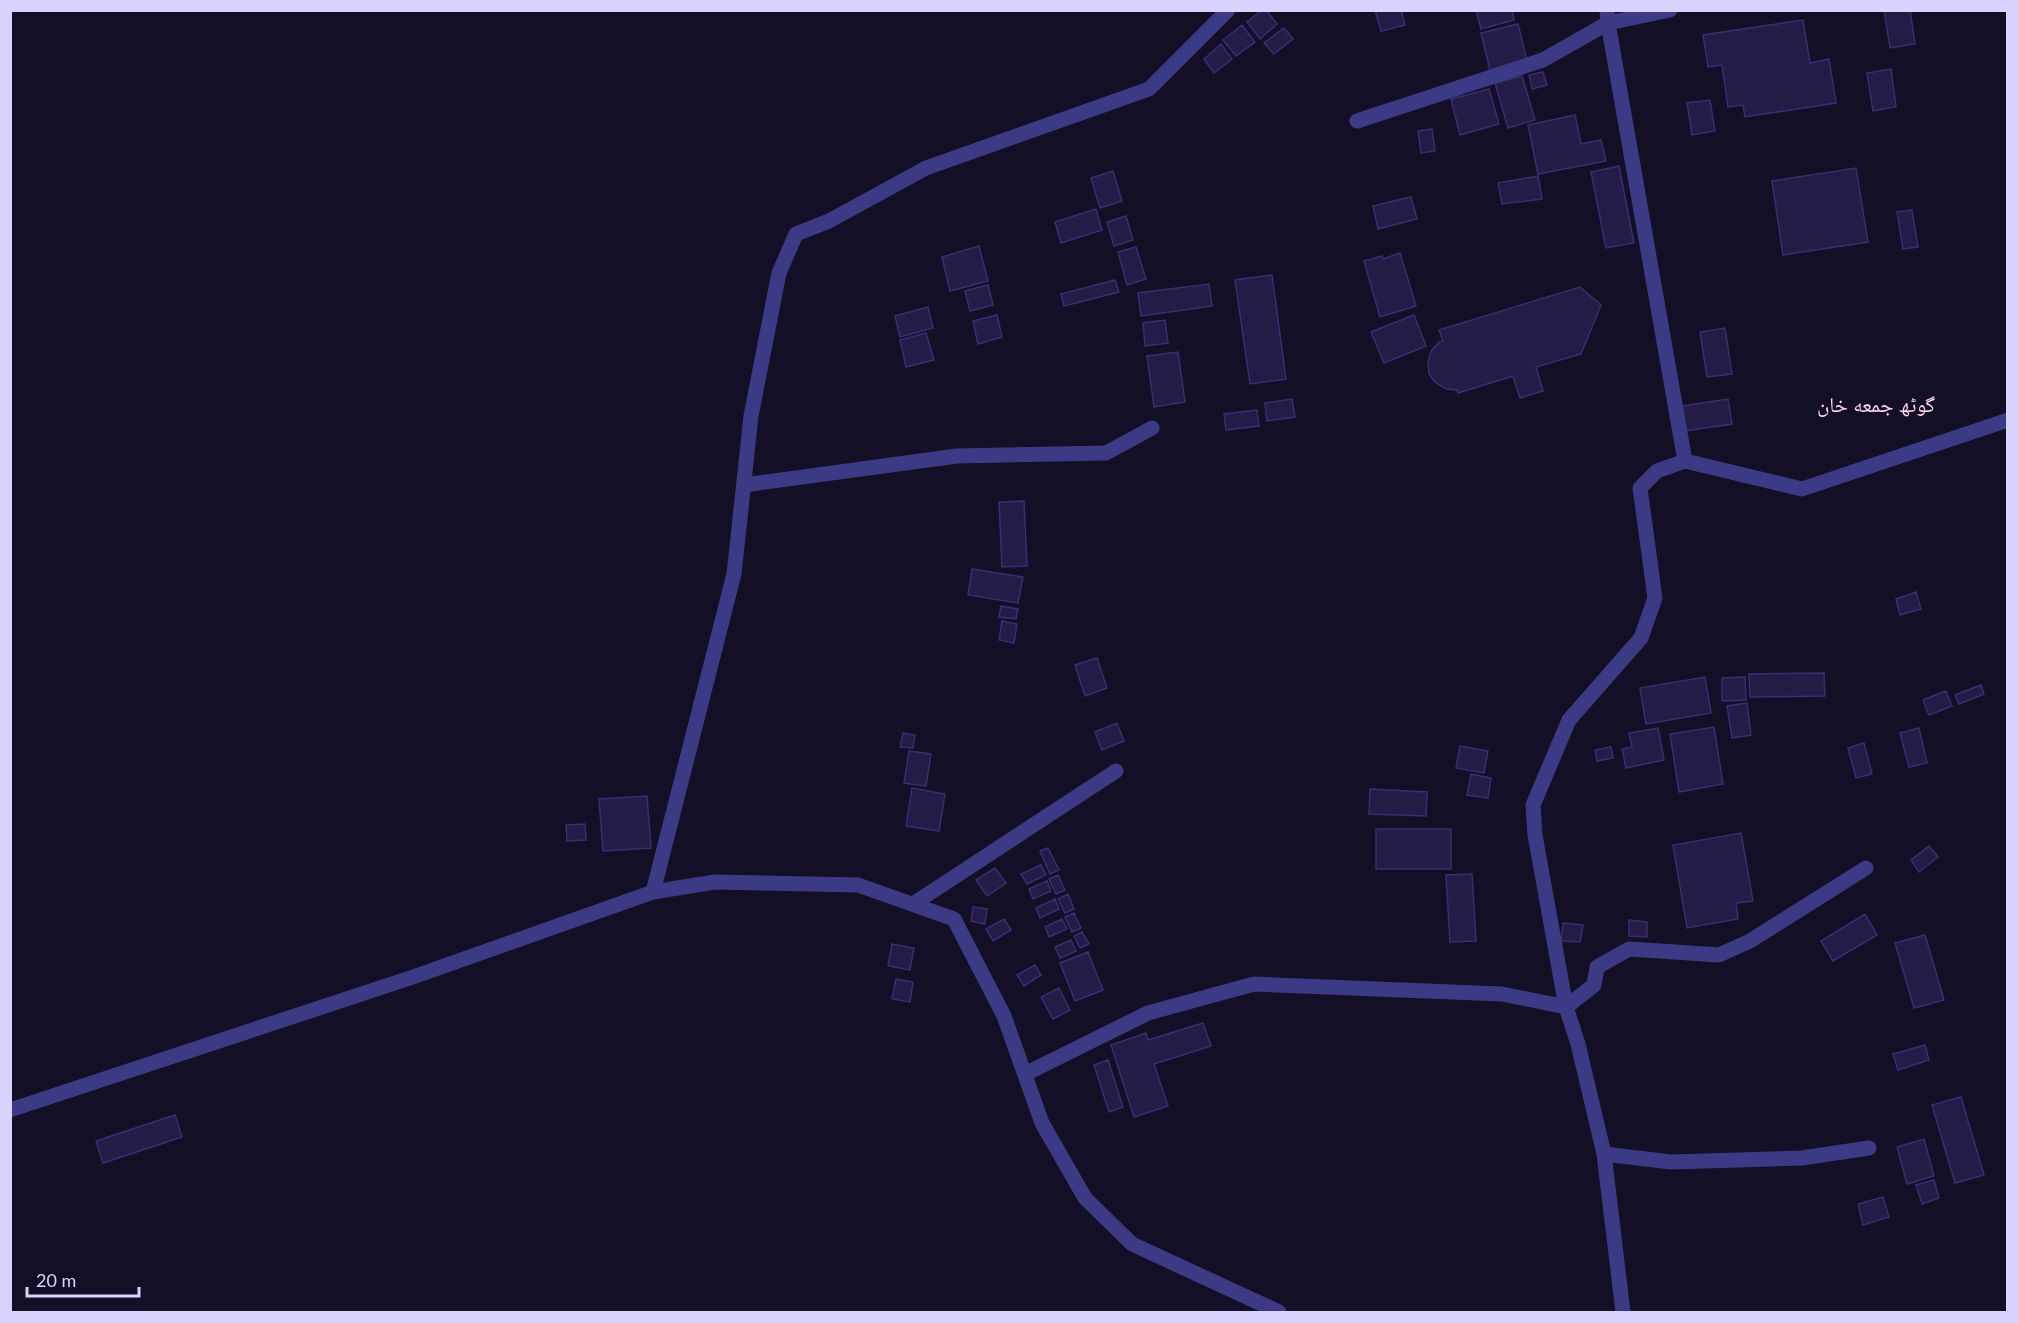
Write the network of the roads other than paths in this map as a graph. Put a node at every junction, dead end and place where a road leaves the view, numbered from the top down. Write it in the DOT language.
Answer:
graph roads {
  1 [pos="1228,10"];
  2 [pos="1670,10"];
  3 [pos="1607,17"];
  4 [pos="1357,121"];
  5 [pos="2007,420"];
  6 [pos="1152,428"];
  7 [pos="1685,461"];
  8 [pos="744,484"];
  9 [pos="1116,771"];
  10 [pos="1866,868"];
  11 [pos="653,892"];
  12 [pos="913,904"];
  13 [pos="1566,1007"];
  14 [pos="1024,1074"];
  15 [pos="10,1110"];
  16 [pos="1869,1148"];
  17 [pos="1604,1154"];
  18 [pos="1280,1312"];
  19 [pos="1623,1312"];
  1 -- 8 [label="street"];
  2 -- 3 [label="street"];
  3 -- 4 [label="street"];
  3 -- 7 [label="street"];
  5 -- 7 [label="street"];
  6 -- 8 [label="street"];
  7 -- 13 [label="street"];
  8 -- 11 [label="street"];
  9 -- 12 [label="street"];
  10 -- 13 [label="street"];
  11 -- 12 [label="street"];
  11 -- 15 [label="street"];
  12 -- 14 [label="street"];
  13 -- 14 [label="street"];
  13 -- 17 [label="street"];
  14 -- 18 [label="street"];
  16 -- 17 [label="street"];
  17 -- 19 [label="street"];
}
